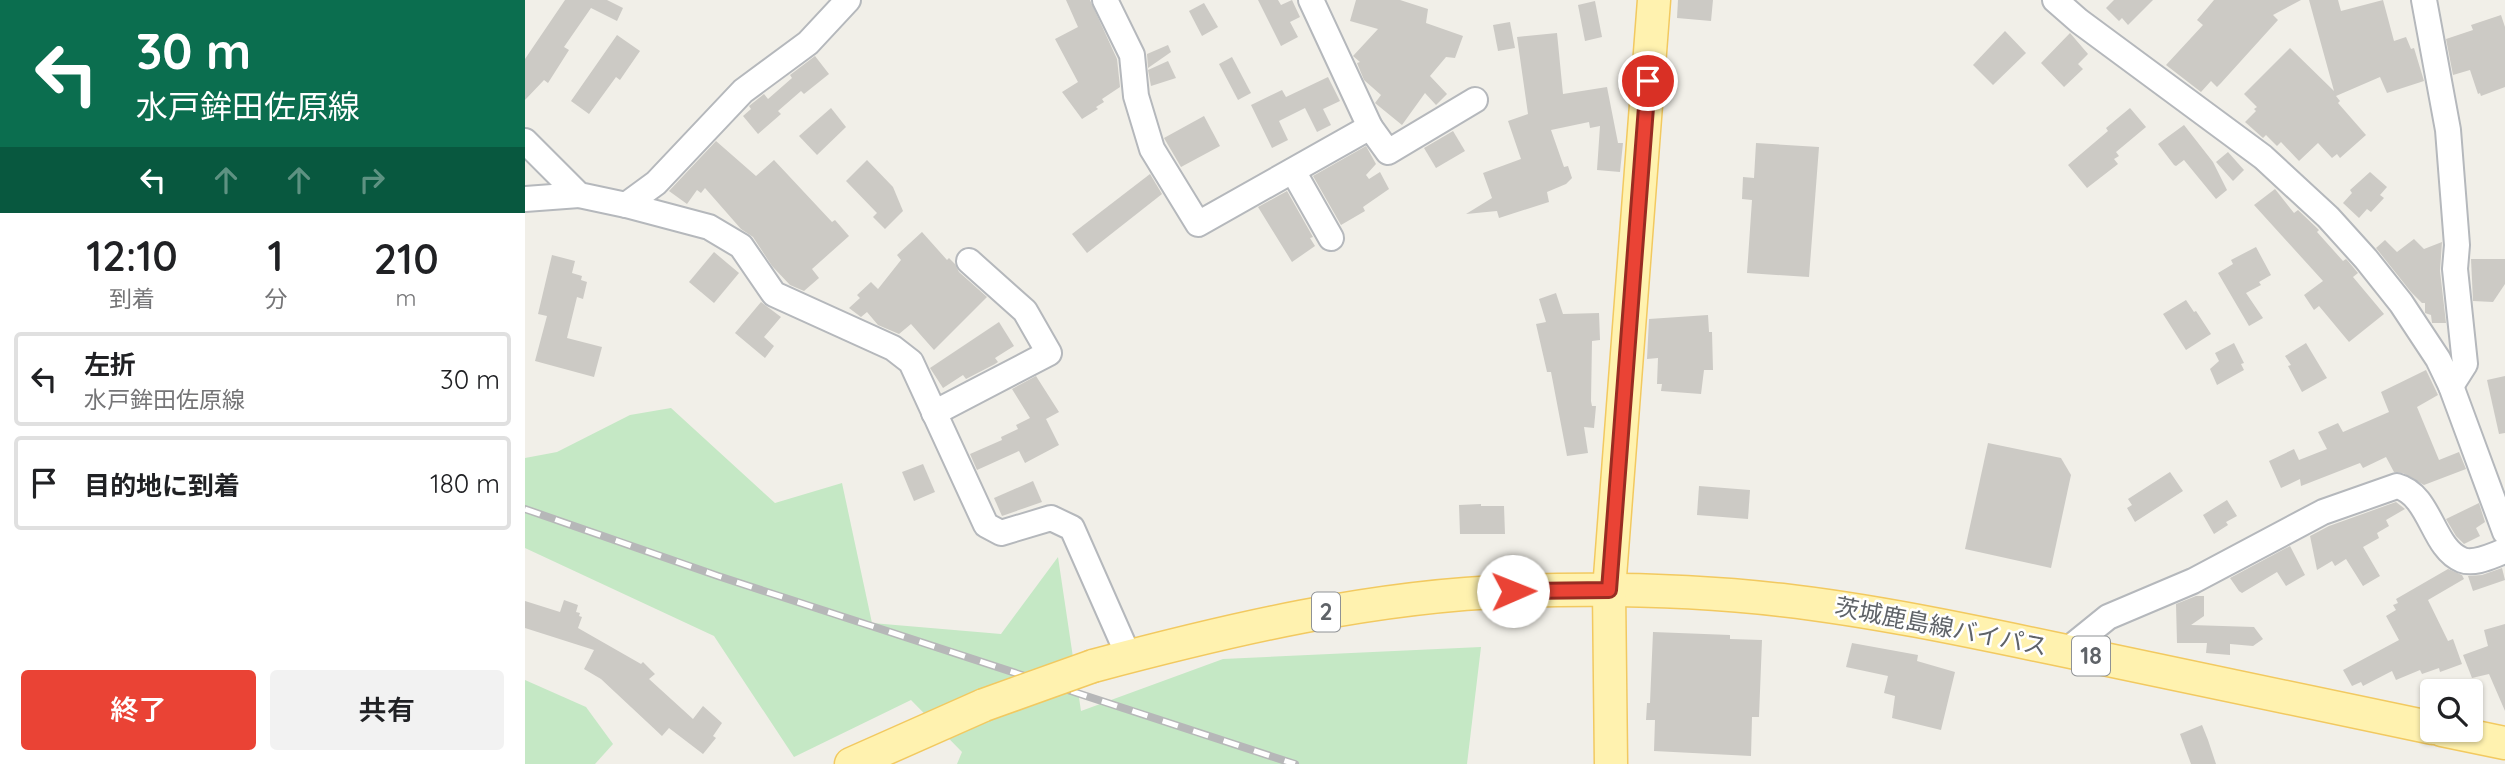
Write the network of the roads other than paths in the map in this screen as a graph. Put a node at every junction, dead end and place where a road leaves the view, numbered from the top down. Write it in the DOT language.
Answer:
graph roads {
  1 [pos="848,0"];
  2 [pos="1105,0"];
  3 [pos="1311,0"];
  4 [pos="1654,0"];
  5 [pos="2056,0"];
  6 [pos="2424,0"];
  7 [pos="1475,100"];
  8 [pos="1370,127"];
  9 [pos="525,141"];
  10 [pos="1293,170"];
  11 [pos="579,195"];
  12 [pos="525,199"];
  13 [pos="625,205"];
  14 [pos="1331,238"];
  15 [pos="969,261"];
  16 [pos="2451,386"];
  17 [pos="935,413"];
  18 [pos="2505,532"];
  19 [pos="2505,551"];
  20 [pos="1609,590"];
  21 [pos="2066,651"];
  22 [pos="1129,657"];
  23 [pos="2420,725"];
  24 [pos="2483,738"];
  25 [pos="2505,743"];
  26 [pos="851,764"];
  27 [pos="1611,764"];
  1 -- 13 [label="street"];
  2 -- 10 [label="street"];
  3 -- 8 [label="street"];
  4 -- 20 [label="main road"];
  5 -- 16 [label="street"];
  6 -- 16 [label="street"];
  7 -- 8 [label="street"];
  8 -- 10 [label="street"];
  9 -- 11 [label="street"];
  10 -- 14 [label="street"];
  11 -- 12 [label="street"];
  11 -- 13 [label="street"];
  13 -- 17 [label="street"];
  15 -- 17 [label="street"];
  16 -- 18 [label="street"];
  17 -- 22 [label="street"];
  19 -- 21 [label="street"];
  20 -- 21 [label="main road, 茨城鹿島線バイパス / 18"];
  20 -- 22 [label="main road, 2"];
  20 -- 27 [label="main road"];
  21 -- 23 [label="main road, 茨城鹿島線バイパス / 18"];
  22 -- 26 [label="main road, 2, bridge"];
  24 -- 25 [label="main road"];
}
